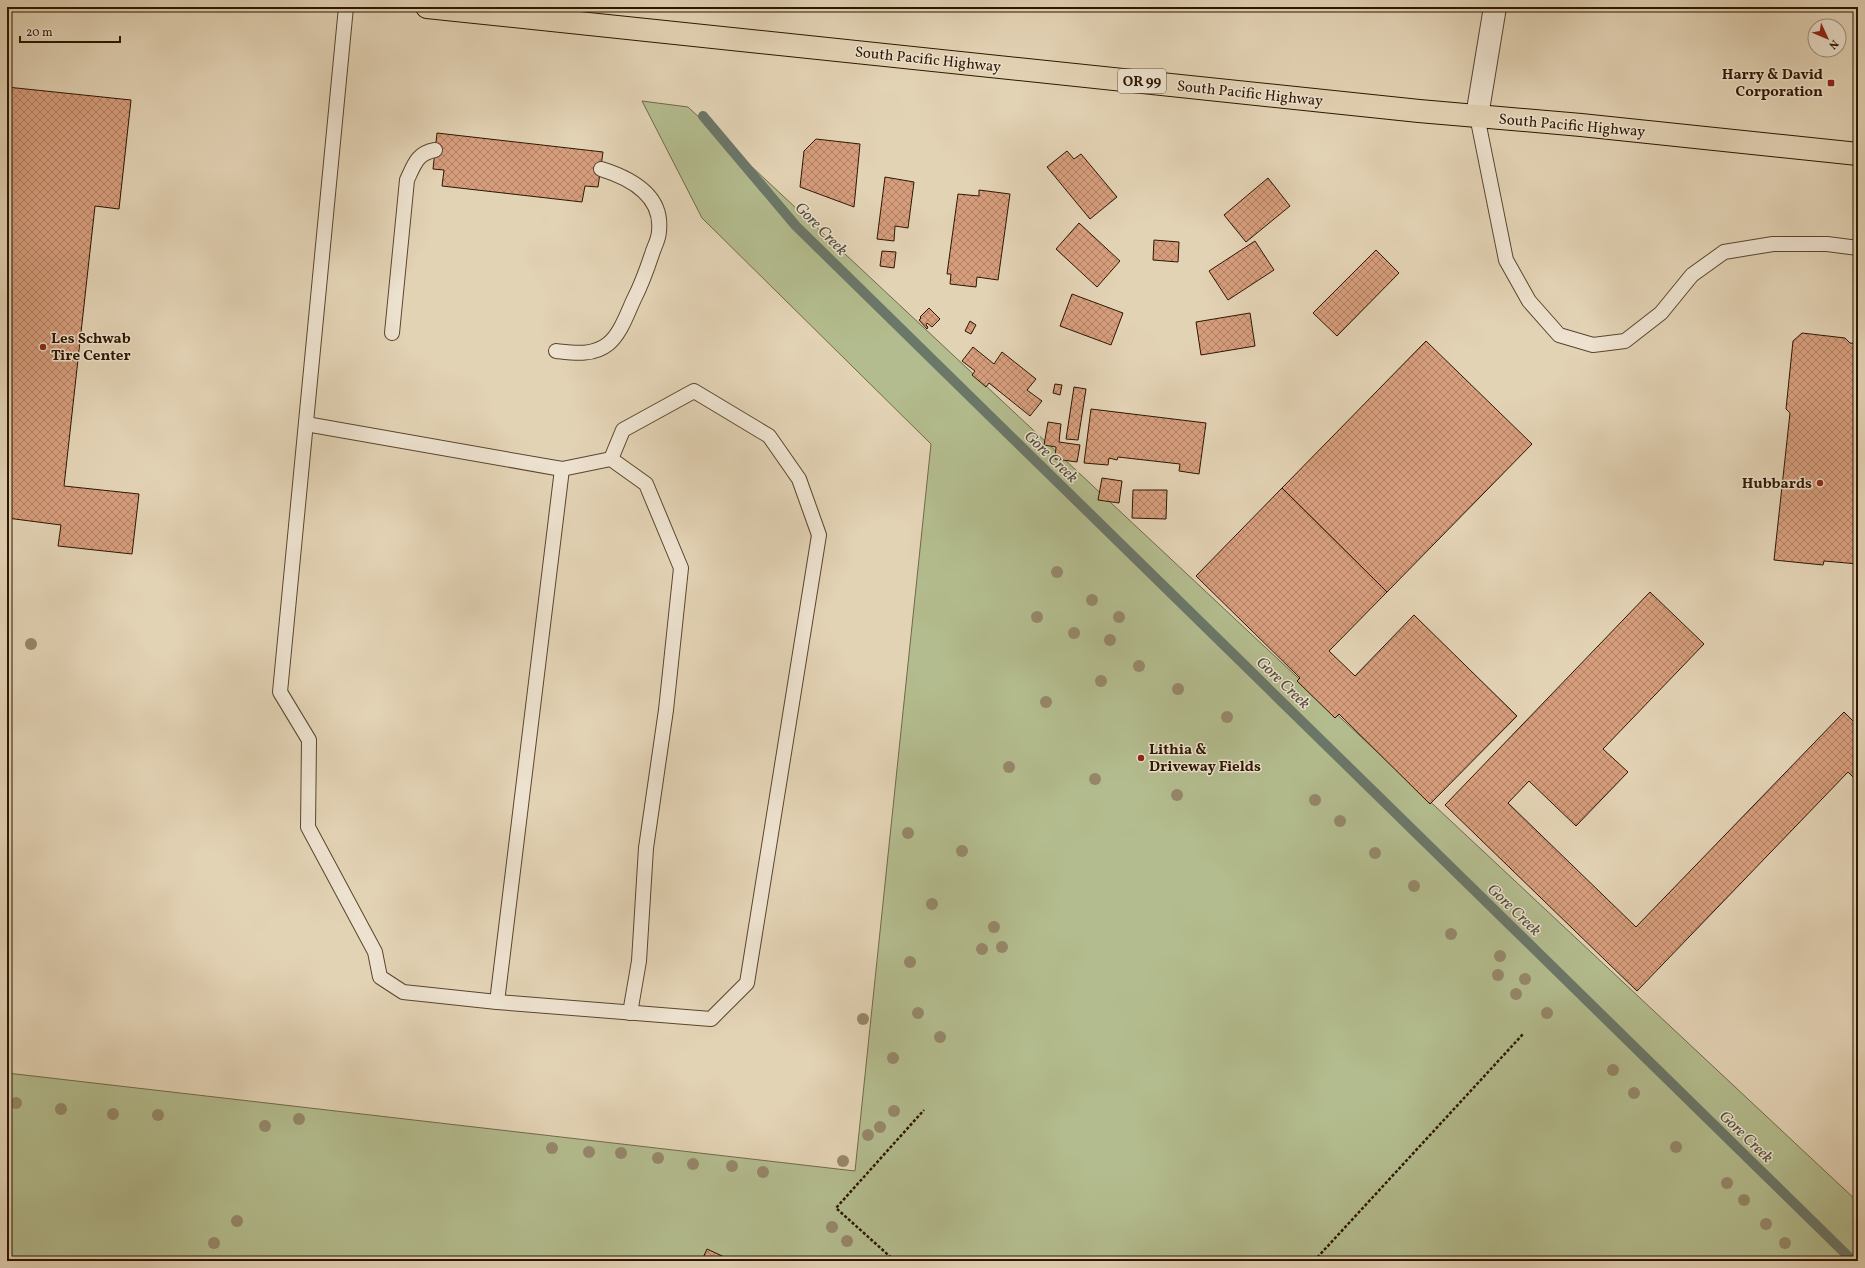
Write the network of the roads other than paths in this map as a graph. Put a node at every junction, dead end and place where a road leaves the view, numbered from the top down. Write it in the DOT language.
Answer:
graph roads {
  1 [pos="346,7"];
  2 [pos="427,7"];
  3 [pos="1495,7"];
  4 [pos="1477,116"];
  5 [pos="435,150"];
  6 [pos="1858,154"];
  7 [pos="600,169"];
  8 [pos="1858,248"];
  9 [pos="392,333"];
  10 [pos="556,351"];
  11 [pos="306,424"];
  12 [pos="611,459"];
  13 [pos="562,469"];
  14 [pos="497,1002"];
  15 [pos="630,1013"];
  1 -- 11 [label="lane"];
  2 -- 4 [label="main road, South Pacific Highway / OR 99"];
  3 -- 4 [label="street"];
  4 -- 6 [label="main road, South Pacific Highway / OR 99"];
  4 -- 8 [label="lane"];
  5 -- 9 [label="lane"];
  7 -- 10 [label="lane"];
  11 -- 13 [label="lane"];
  11 -- 14 [label="lane"];
  12 -- 13 [label="lane"];
  12 -- 15 [label="lane"];
  12 -- 15 [label="lane"];
  13 -- 14 [label="lane"];
  14 -- 15 [label="lane"];
}
